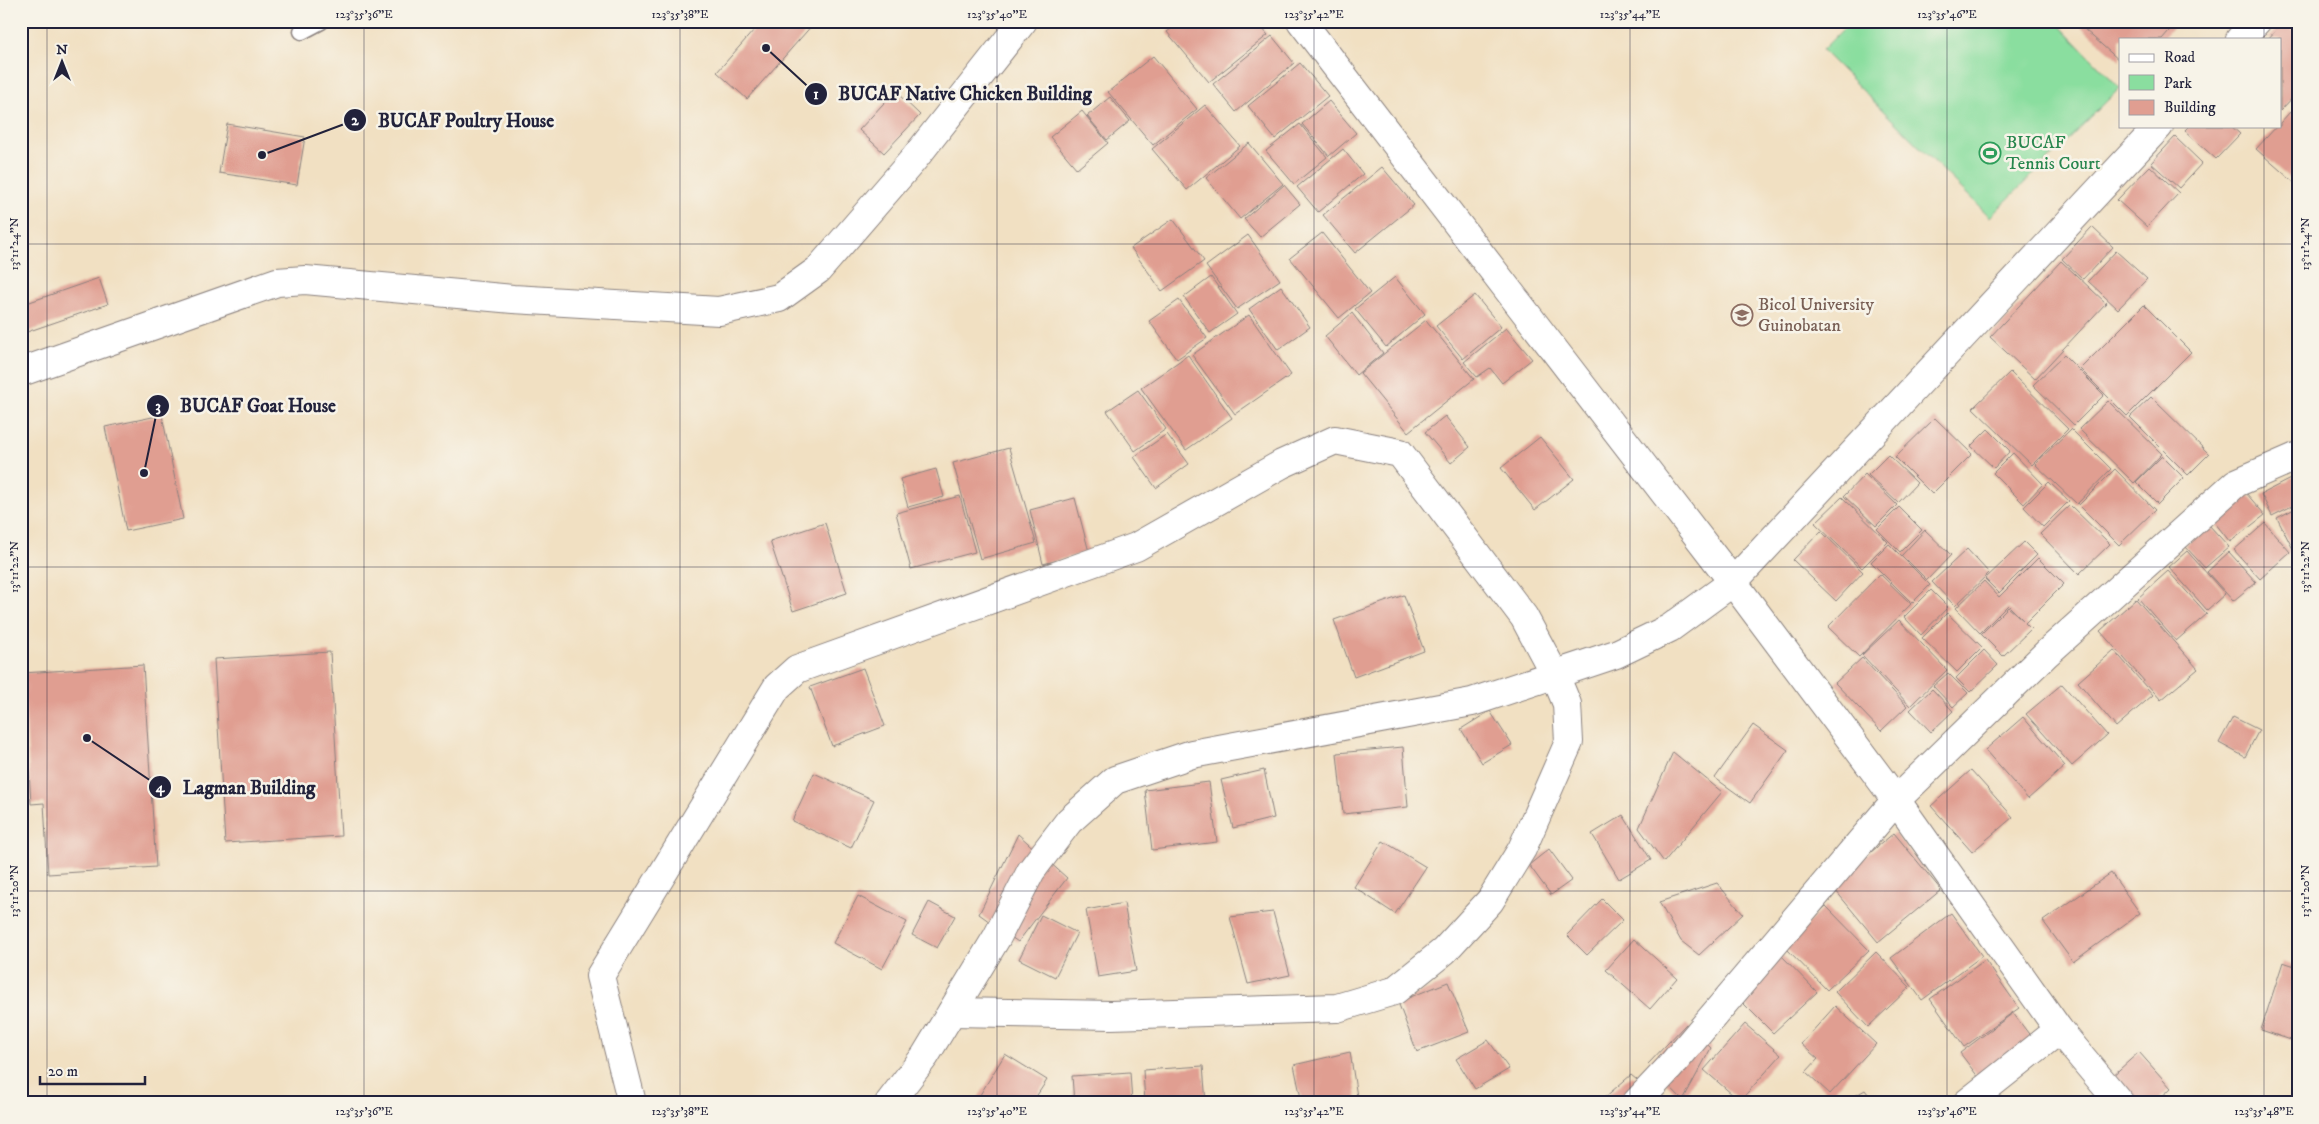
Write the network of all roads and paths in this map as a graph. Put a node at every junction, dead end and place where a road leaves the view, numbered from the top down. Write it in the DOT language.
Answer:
graph roads {
  1 [pos="322,21"];
  2 [pos="1023,21"];
  3 [pos="1302,21"];
  4 [pos="2257,21"];
  5 [pos="302,31"];
  6 [pos="2241,38"];
  7 [pos="2157,128"];
  8 [pos="21,372"];
  9 [pos="2298,456"];
  10 [pos="1733,582"];
  11 [pos="1556,675"];
  12 [pos="1896,800"];
  13 [pos="952,1012"];
  14 [pos="2059,1030"];
  15 [pos="632,1103"];
  16 [pos="889,1103"];
  17 [pos="1636,1103"];
  18 [pos="1967,1103"];
  19 [pos="2120,1103"];
  1 -- 5 [label="lane"];
  2 -- 8 [label="street"];
  3 -- 10 [label="street"];
  4 -- 6 [label="street"];
  7 -- 10 [label="street"];
  9 -- 12 [label="street"];
  10 -- 11 [label="street"];
  10 -- 12 [label="street"];
  11 -- 13 [label="street"];
  11 -- 13 [label="street"];
  11 -- 15 [label="street"];
  12 -- 14 [label="street"];
  12 -- 17 [label="street"];
  13 -- 16 [label="street"];
  14 -- 18 [label="street"];
  14 -- 19 [label="street"];
}
